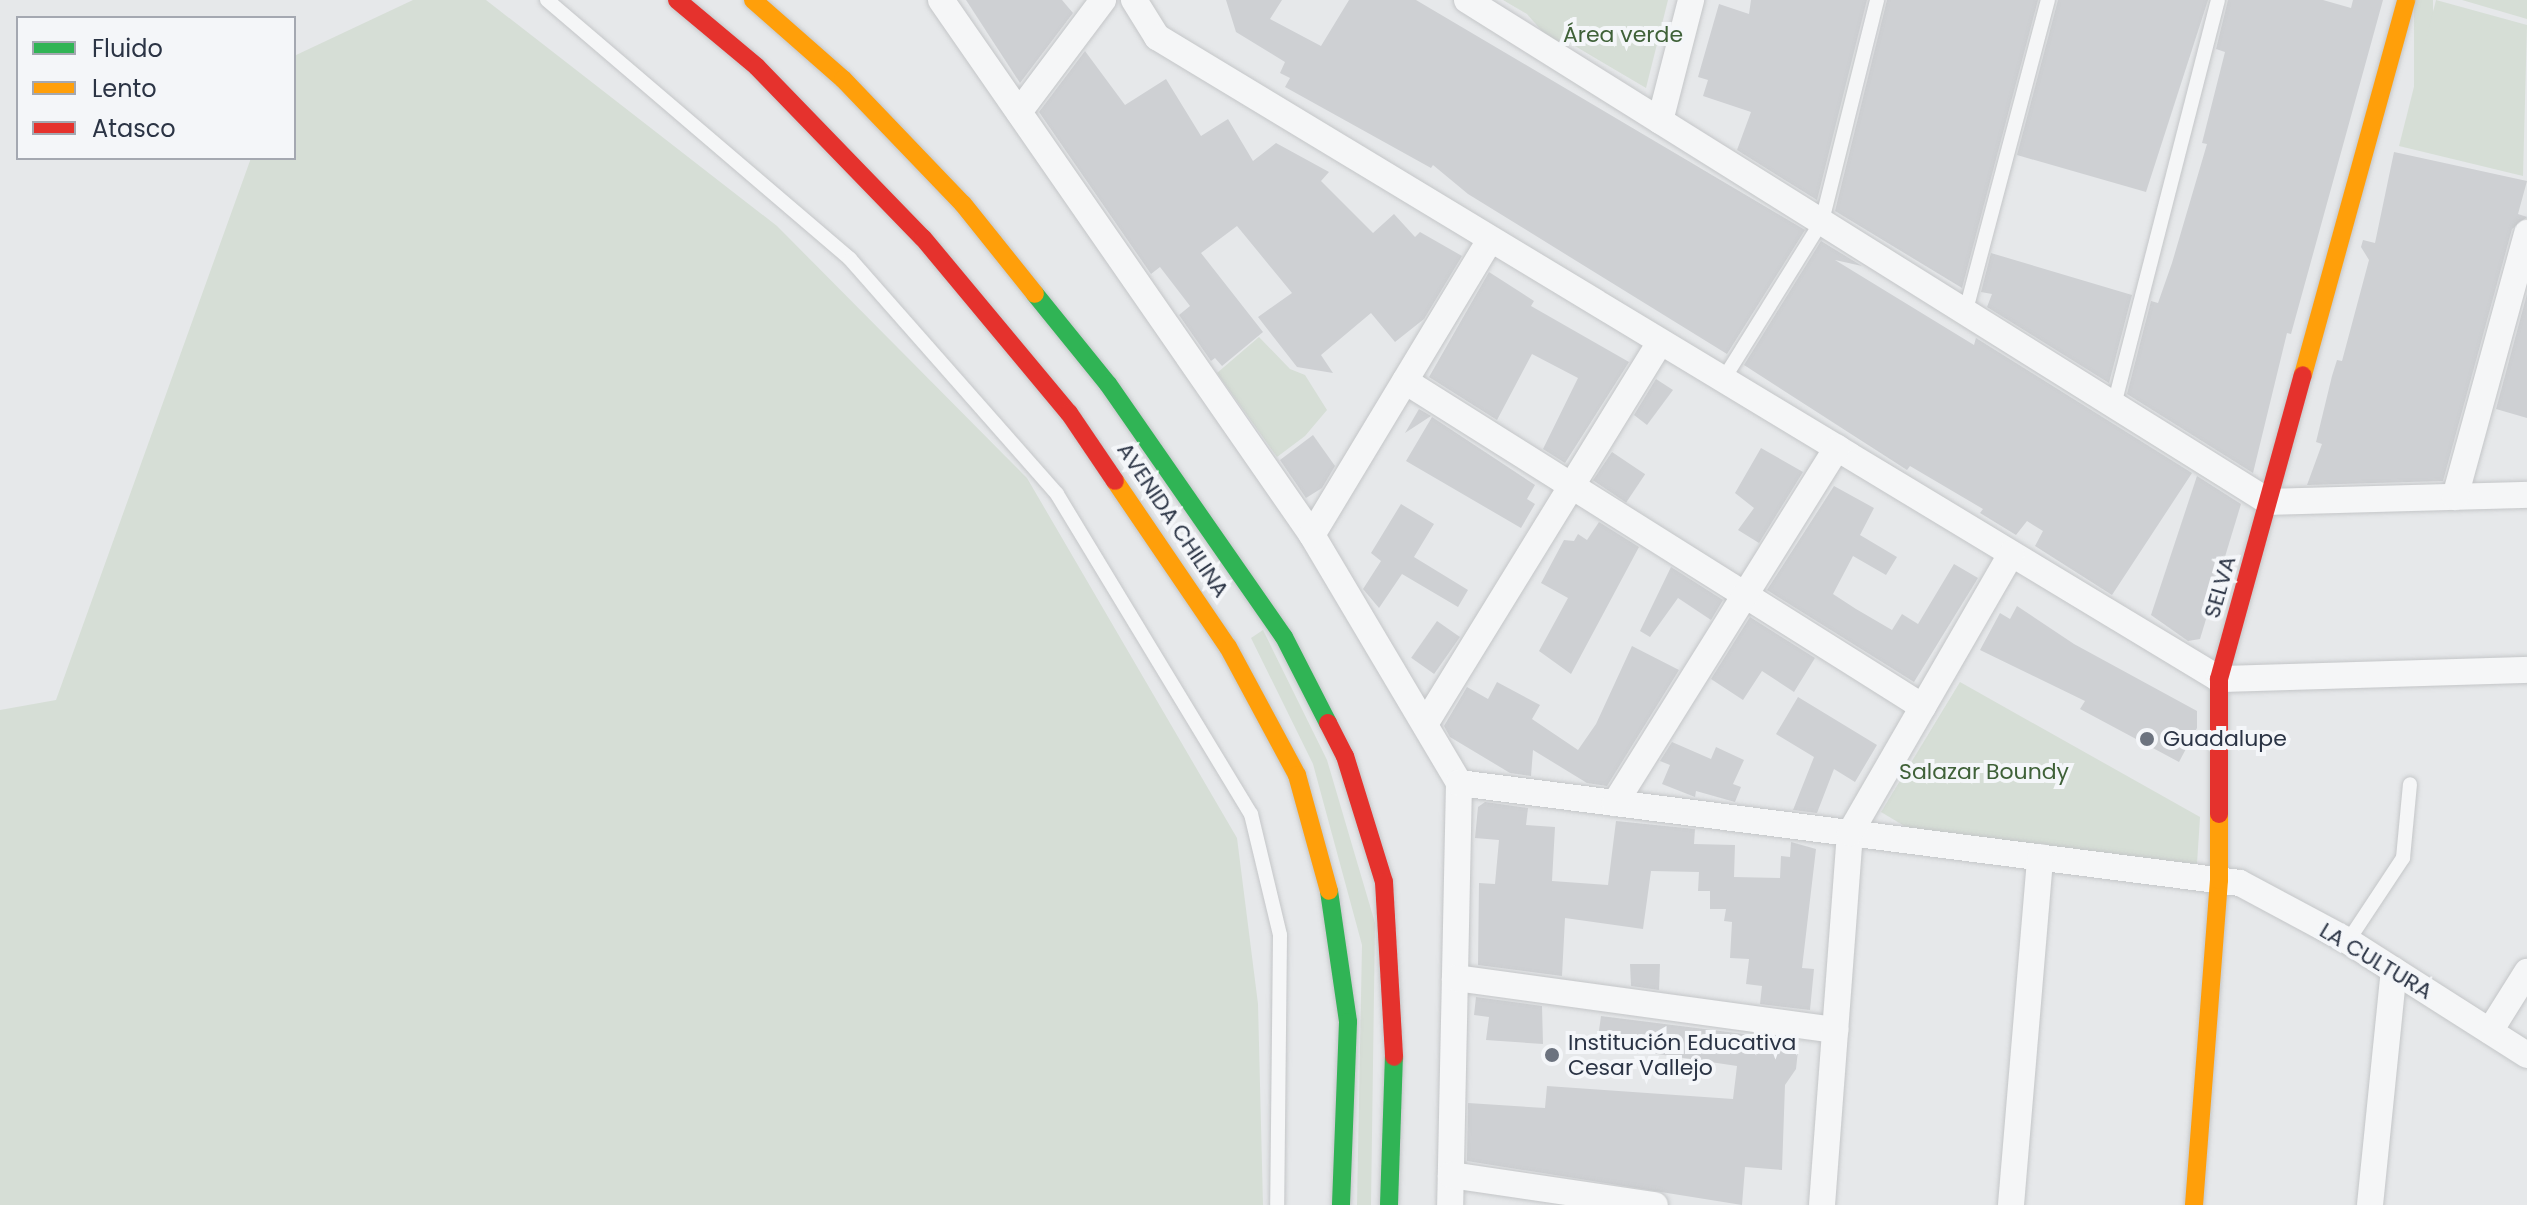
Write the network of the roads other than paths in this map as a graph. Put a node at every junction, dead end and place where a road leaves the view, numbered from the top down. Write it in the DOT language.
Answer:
graph roads {
  1 [pos="547,0"];
  2 [pos="677,0"];
  3 [pos="753,0"];
  4 [pos="941,0"];
  5 [pos="1103,0"];
  6 [pos="1134,0"];
  7 [pos="1467,0"];
  8 [pos="1691,0"];
  9 [pos="1877,0"];
  10 [pos="2048,0"];
  11 [pos="2218,0"];
  12 [pos="2406,0"];
  13 [pos="1019,112"];
  14 [pos="1660,121"];
  15 [pos="1822,221"];
  16 [pos="2527,233"];
  17 [pos="1490,240"];
  18 [pos="1966,310"];
  19 [pos="1660,342"];
  20 [pos="1723,380"];
  21 [pos="1405,381"];
  22 [pos="2114,405"];
  23 [pos="1837,448"];
  24 [pos="1572,486"];
  25 [pos="2527,495"];
  26 [pos="2455,497"];
  27 [pos="2269,502"];
  28 [pos="1312,535"];
  29 [pos="2011,554"];
  30 [pos="1745,595"];
  31 [pos="2527,670"];
  32 [pos="2219,679"];
  33 [pos="1923,707"];
  34 [pos="1427,721"];
  35 [pos="1459,783"];
  36 [pos="2410,784"];
  37 [pos="1615,803"];
  38 [pos="1850,833"];
  39 [pos="2040,857"];
  40 [pos="2219,880"];
  41 [pos="2348,941"];
  42 [pos="2394,970"];
  43 [pos="2527,972"];
  44 [pos="1455,978"];
  45 [pos="1835,1030"];
  46 [pos="2490,1031"];
  47 [pos="2527,1055"];
  48 [pos="1451,1175"];
  49 [pos="1638,1204"];
  50 [pos="1277,1205"];
  51 [pos="1341,1205"];
  52 [pos="1389,1205"];
  53 [pos="1450,1205"];
  54 [pos="1822,1205"];
  55 [pos="2011,1205"];
  56 [pos="2194,1205"];
  57 [pos="2370,1205"];
  1 -- 50 [label="lane"];
  2 -- 51 [label="main road, AVENIDA CHILINA"];
  3 -- 52 [label="main road, AVENIDA CHILINA"];
  4 -- 13 [label="street"];
  5 -- 13 [label="street"];
  6 -- 17 [label="street"];
  7 -- 14 [label="street"];
  8 -- 14 [label="street"];
  9 -- 15 [label="lane"];
  10 -- 18 [label="lane"];
  11 -- 22 [label="lane"];
  12 -- 27 [label="main road, SELVA"];
  13 -- 28 [label="street"];
  14 -- 15 [label="street"];
  15 -- 18 [label="street"];
  15 -- 20 [label="lane"];
  16 -- 26 [label="street"];
  17 -- 19 [label="street"];
  17 -- 21 [label="street"];
  18 -- 22 [label="street"];
  19 -- 20 [label="street"];
  19 -- 24 [label="street"];
  20 -- 23 [label="street"];
  21 -- 24 [label="street"];
  21 -- 28 [label="street"];
  22 -- 27 [label="street"];
  23 -- 29 [label="street"];
  23 -- 30 [label="street"];
  24 -- 30 [label="street"];
  24 -- 34 [label="street"];
  25 -- 26 [label="street"];
  26 -- 27 [label="street"];
  27 -- 32 [label="main road, SELVA"];
  28 -- 34 [label="street"];
  29 -- 32 [label="street"];
  29 -- 33 [label="street"];
  30 -- 33 [label="street"];
  30 -- 37 [label="street"];
  31 -- 32 [label="street"];
  32 -- 40 [label="main road, SELVA"];
  33 -- 38 [label="street"];
  34 -- 35 [label="street"];
  35 -- 37 [label="street, LA CULTURA"];
  35 -- 44 [label="street"];
  36 -- 41 [label="lane"];
  37 -- 38 [label="street, LA CULTURA"];
  38 -- 39 [label="street, LA CULTURA"];
  38 -- 45 [label="street"];
  39 -- 40 [label="street, LA CULTURA"];
  39 -- 55 [label="street"];
  40 -- 41 [label="street, LA CULTURA"];
  40 -- 56 [label="main road, SELVA"];
  41 -- 42 [label="street, LA CULTURA"];
  42 -- 46 [label="street, LA CULTURA"];
  42 -- 57 [label="street"];
  43 -- 46 [label="street"];
  44 -- 45 [label="street"];
  44 -- 48 [label="street"];
  45 -- 54 [label="street"];
  46 -- 47 [label="street, LA CULTURA"];
  48 -- 49 [label="street"];
  48 -- 53 [label="street"];
}
